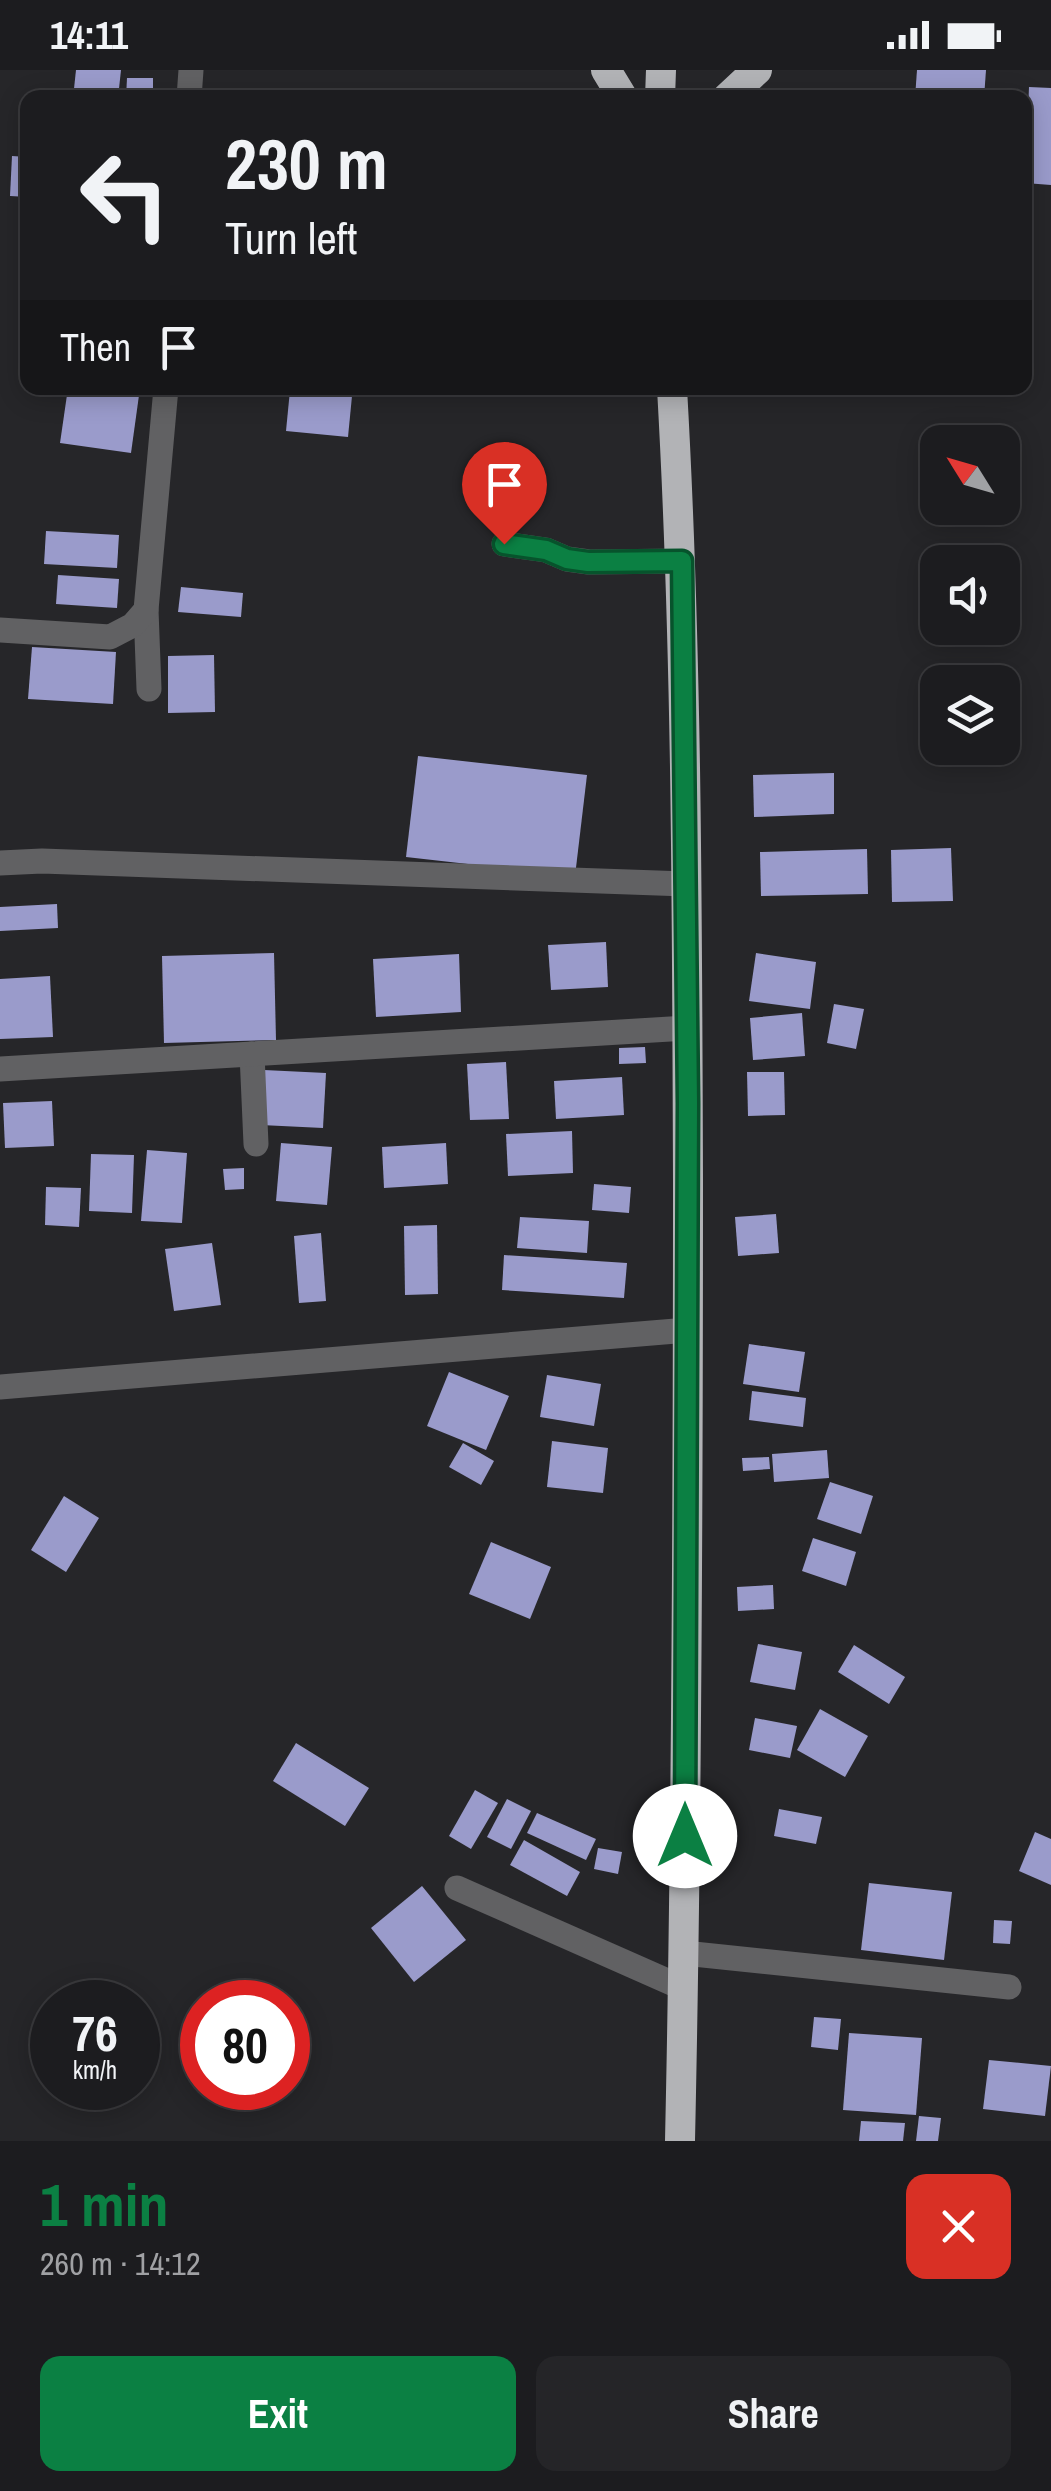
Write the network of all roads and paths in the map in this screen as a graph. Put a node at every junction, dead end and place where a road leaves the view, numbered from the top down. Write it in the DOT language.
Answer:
graph roads {
  1 [pos="757,70"];
  2 [pos="736,90"];
  3 [pos="165,395"];
  4 [pos="672,395"];
  5 [pos="504,544"];
  6 [pos="682,561"];
  7 [pos="146,610"];
  8 [pos="0,630"];
  9 [pos="149,689"];
  10 [pos="0,863"];
  11 [pos="686,884"];
  12 [pos="687,1028"];
  13 [pos="252,1054"];
  14 [pos="0,1068"];
  15 [pos="256,1144"];
  16 [pos="688,1330"];
  17 [pos="0,1387"];
  18 [pos="457,1888"];
  19 [pos="684,1953"];
  20 [pos="1009,1987"];
  21 [pos="683,1988"];
  22 [pos="680,2141"];
  1 -- 2 [label="highway"];
  3 -- 7 [label="street"];
  4 -- 6 [label="highway"];
  5 -- 6 [label="street"];
  6 -- 11 [label="highway"];
  7 -- 8 [label="street"];
  7 -- 9 [label="street"];
  10 -- 11 [label="street"];
  11 -- 12 [label="highway"];
  12 -- 13 [label="street"];
  12 -- 16 [label="highway"];
  13 -- 14 [label="street"];
  13 -- 15 [label="street"];
  16 -- 17 [label="street"];
  16 -- 19 [label="highway"];
  18 -- 21 [label="street"];
  19 -- 20 [label="street"];
  19 -- 21 [label="highway"];
  21 -- 22 [label="highway"];
}
